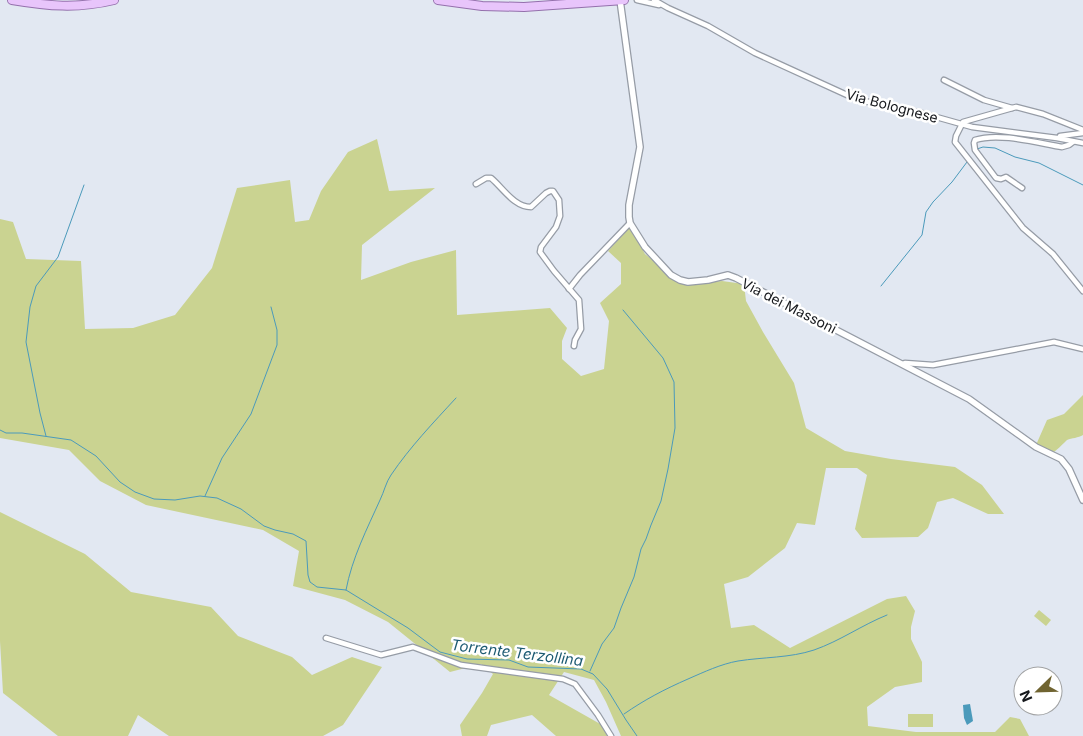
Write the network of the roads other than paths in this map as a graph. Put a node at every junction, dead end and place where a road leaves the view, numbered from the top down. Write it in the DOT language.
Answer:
graph roads {
  1 [pos="12,0"];
  2 [pos="114,0"];
  3 [pos="438,0"];
  4 [pos="620,0"];
  5 [pos="624,0"];
  6 [pos="637,0"];
  7 [pos="654,0"];
  8 [pos="648,1"];
  9 [pos="668,8"];
  10 [pos="944,80"];
  11 [pos="1012,108"];
  12 [pos="962,124"];
  13 [pos="1083,132"];
  14 [pos="1060,136"];
  15 [pos="1073,142"];
  16 [pos="1083,143"];
  17 [pos="476,184"];
  18 [pos="1022,188"];
  19 [pos="630,223"];
  20 [pos="569,289"];
  21 [pos="1083,290"];
  22 [pos="574,346"];
  23 [pos="1083,349"];
  24 [pos="903,364"];
  25 [pos="1083,500"];
  26 [pos="326,638"];
  27 [pos="611,736"];
  1 -- 2 [label="main road"];
  3 -- 4 [label="main road"];
  4 -- 5 [label="main road"];
  4 -- 19 [label="street"];
  6 -- 8 [label="street, Via Bolognese"];
  7 -- 9 [label="street, Via Bolognese"];
  8 -- 9 [label="street, Via Bolognese"];
  9 -- 12 [label="street, Via Bolognese"];
  10 -- 11 [label="street"];
  11 -- 12 [label="street"];
  11 -- 13 [label="street"];
  12 -- 15 [label="street, Via Bolognese"];
  12 -- 21 [label="street"];
  13 -- 14 [label="street"];
  15 -- 16 [label="street, Via Bolognese"];
  15 -- 18 [label="street, Via Bolognese"];
  17 -- 20 [label="street"];
  19 -- 20 [label="street"];
  19 -- 24 [label="street, Via dei Massoni"];
  20 -- 22 [label="street"];
  23 -- 24 [label="street"];
  24 -- 25 [label="street, Via dei Massoni"];
  26 -- 27 [label="street"];
}
